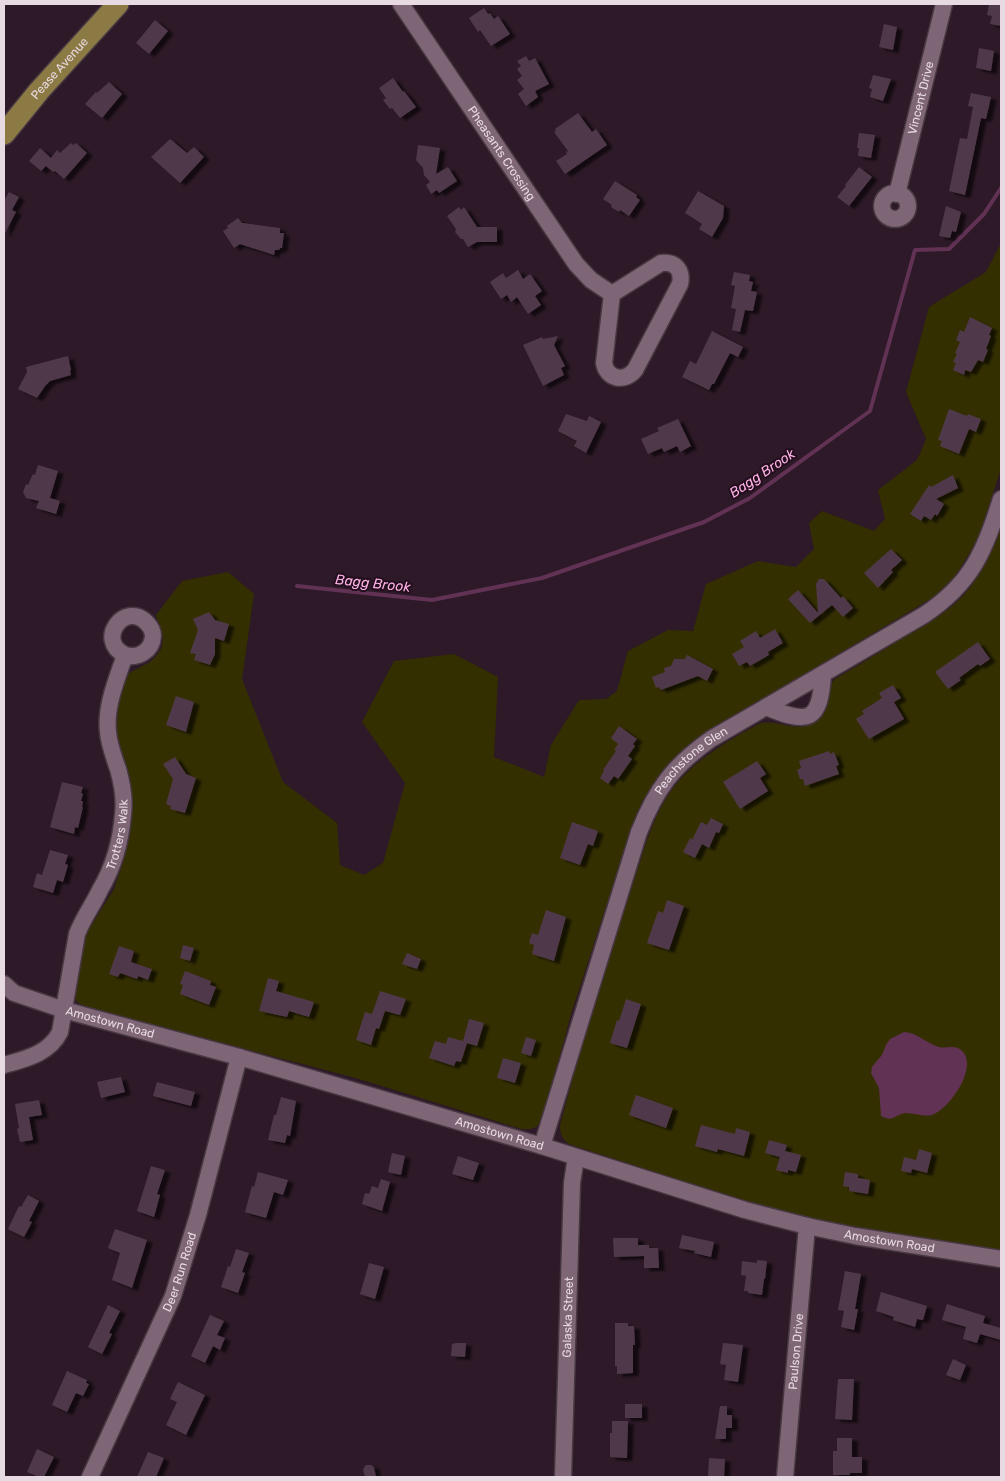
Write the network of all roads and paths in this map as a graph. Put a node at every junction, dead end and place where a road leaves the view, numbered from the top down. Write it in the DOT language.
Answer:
graph roads {
  1 [pos="118,4"];
  2 [pos="401,4"];
  3 [pos="944,4"];
  4 [pos="4,134"];
  5 [pos="898,194"];
  6 [pos="612,294"];
  7 [pos="1001,499"];
  8 [pos="125,655"];
  9 [pos="822,674"];
  10 [pos="766,707"];
  11 [pos="4,984"];
  12 [pos="64,1010"];
  13 [pos="239,1057"];
  14 [pos="4,1065"];
  15 [pos="542,1146"];
  16 [pos="576,1157"];
  17 [pos="807,1226"];
  18 [pos="1001,1259"];
  19 [pos="90,1477"];
  20 [pos="563,1477"];
  21 [pos="785,1477"];
  1 -- 4 [label="main road, Pease Avenue"];
  2 -- 6 [label="street, Pheasants Crossing"];
  3 -- 5 [label="street, Vincent Drive"];
  6 -- 6 [label="street"];
  7 -- 9 [label="street, Peachstone Glen"];
  8 -- 12 [label="street, Trotters Walk"];
  9 -- 10 [label="street, Peachstone Glen"];
  9 -- 10 [label="street"];
  10 -- 15 [label="street, Peachstone Glen"];
  11 -- 12 [label="street, Amostown Road"];
  12 -- 13 [label="street, Amostown Road"];
  12 -- 14 [label="street, Trotters Walk"];
  13 -- 15 [label="street, Amostown Road"];
  13 -- 19 [label="street, Deer Run Road"];
  15 -- 16 [label="street, Amostown Road"];
  16 -- 17 [label="street, Amostown Road"];
  16 -- 20 [label="street, Galaska Street"];
  17 -- 18 [label="street, Amostown Road"];
  17 -- 21 [label="street, Paulson Drive"];
}
